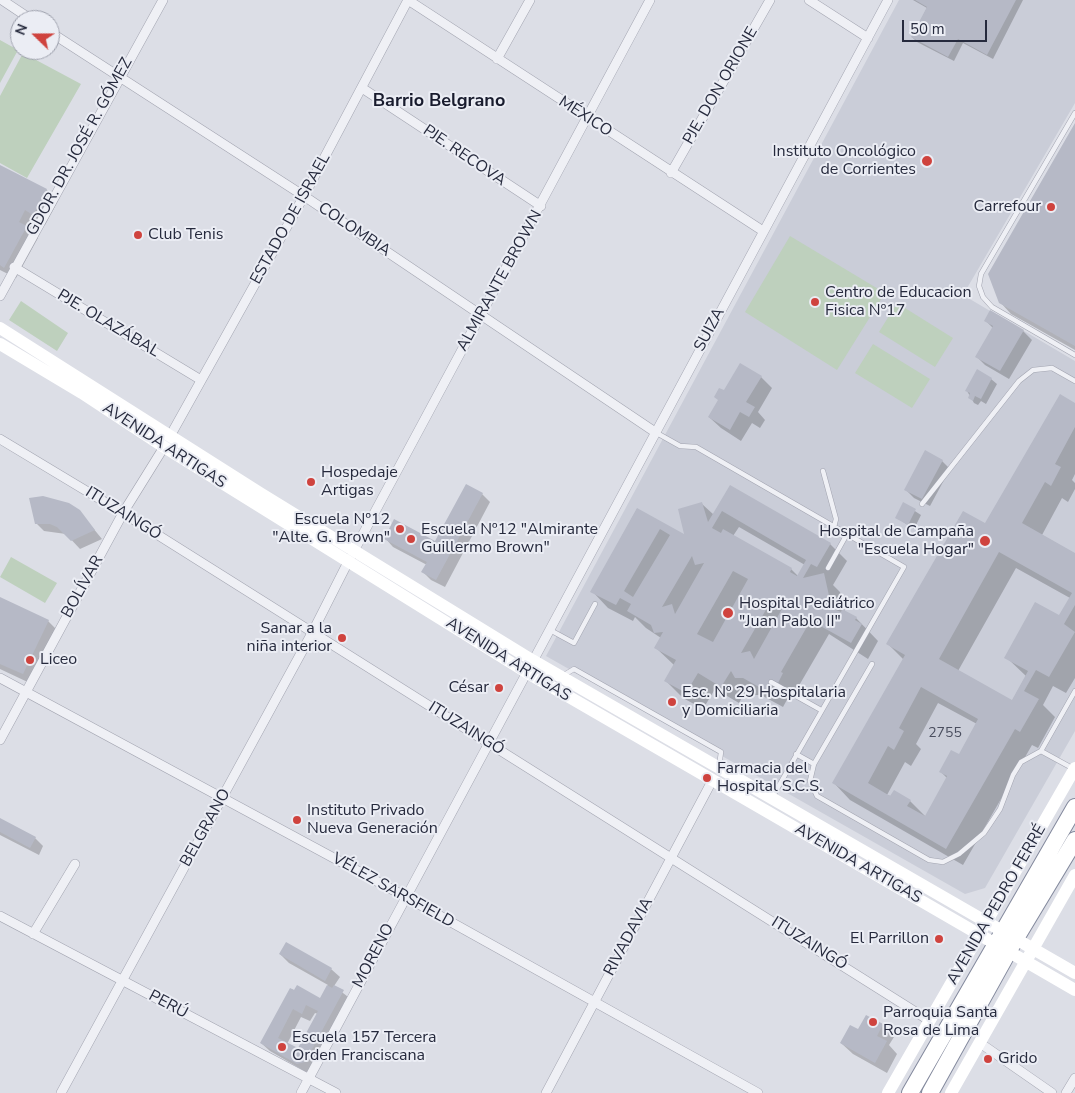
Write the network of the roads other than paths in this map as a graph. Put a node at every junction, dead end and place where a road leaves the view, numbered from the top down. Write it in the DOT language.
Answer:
graph roads {
  1 [pos="2,0"];
  2 [pos="163,0"];
  3 [pos="408,0"];
  4 [pos="530,0"];
  5 [pos="650,0"];
  6 [pos="770,0"];
  7 [pos="809,0"];
  8 [pos="888,0"];
  9 [pos="17,10"];
  10 [pos="868,38"];
  11 [pos="60,39"];
  12 [pos="497,59"];
  13 [pos="118,78"];
  14 [pos="362,88"];
  15 [pos="1075,113"];
  16 [pos="588,118"];
  17 [pos="671,173"];
  18 [pos="304,196"];
  19 [pos="540,206"];
  20 [pos="763,231"];
  21 [pos="14,267"];
  22 [pos="0,296"];
  23 [pos="480,315"];
  24 [pos="0,328"];
  25 [pos="0,344"];
  26 [pos="1075,354"];
  27 [pos="201,380"];
  28 [pos="1075,381"];
  29 [pos="656,432"];
  30 [pos="0,439"];
  31 [pos="167,441"];
  32 [pos="823,471"];
  33 [pos="922,504"];
  34 [pos="123,513"];
  35 [pos="834,527"];
  36 [pos="847,534"];
  37 [pos="355,550"];
  38 [pos="348,562"];
  39 [pos="828,568"];
  40 [pos="595,604"];
  41 [pos="549,629"];
  42 [pos="312,632"];
  43 [pos="532,660"];
  44 [pos="872,664"];
  45 [pos="526,672"];
  46 [pos="0,678"];
  47 [pos="771,682"];
  48 [pos="1075,691"];
  49 [pos="26,692"];
  50 [pos="821,710"];
  51 [pos="0,740"];
  52 [pos="489,743"];
  53 [pos="1041,751"];
  54 [pos="796,754"];
  55 [pos="814,764"];
  56 [pos="719,769"];
  57 [pos="1075,769"];
  58 [pos="712,781"];
  59 [pos="223,798"];
  60 [pos="771,800"];
  61 [pos="1075,807"];
  62 [pos="1075,840"];
  63 [pos="671,858"];
  64 [pos="74,864"];
  65 [pos="1075,875"];
  66 [pos="406,897"];
  67 [pos="0,916"];
  68 [pos="986,921"];
  69 [pos="33,934"];
  70 [pos="980,934"];
  71 [pos="1006,941"];
  72 [pos="1033,948"];
  73 [pos="1026,960"];
  74 [pos="1075,973"];
  75 [pos="123,981"];
  76 [pos="1075,990"];
  77 [pos="594,1003"];
  78 [pos="930,1020"];
  79 [pos="980,1043"];
  80 [pos="1075,1078"];
  81 [pos="308,1079"];
  82 [pos="61,1093"];
  83 [pos="300,1093"];
  84 [pos="336,1093"];
  85 [pos="546,1093"];
  86 [pos="758,1093"];
  87 [pos="888,1093"];
  88 [pos="910,1093"];
  89 [pos="930,1093"];
  90 [pos="951,1093"];
  91 [pos="1052,1093"];
  92 [pos="1066,1093"];
  1 -- 9 [label="street"];
  2 -- 13 [label="street, GDOR. DR. JOSÉ R. GÓMEZ"];
  3 -- 12 [label="street, MÉXICO"];
  3 -- 14 [label="street, ESTADO DE ISRAEL"];
  4 -- 12 [label="street"];
  5 -- 16 [label="street, ALMIRANTE BROWN"];
  6 -- 17 [label="street, PJE. DON ORIONE"];
  7 -- 10 [label="street"];
  8 -- 10 [label="street, SUIZA"];
  10 -- 20 [label="street, SUIZA"];
  11 -- 13 [label="street, COLOMBIA"];
  12 -- 16 [label="street, MÉXICO"];
  13 -- 18 [label="street, COLOMBIA"];
  13 -- 21 [label="street, GDOR. DR. JOSÉ R. GÓMEZ"];
  14 -- 18 [label="street, ESTADO DE ISRAEL"];
  14 -- 19 [label="street, PJE. RECOVA"];
  15 -- 26 [label="lane"];
  16 -- 17 [label="street, MÉXICO"];
  16 -- 19 [label="street, ALMIRANTE BROWN"];
  17 -- 20 [label="street, MÉXICO"];
  18 -- 23 [label="street, COLOMBIA"];
  18 -- 27 [label="street, ESTADO DE ISRAEL"];
  19 -- 23 [label="street, ALMIRANTE BROWN"];
  20 -- 29 [label="street, SUIZA"];
  21 -- 22 [label="street, GDOR. DR. JOSÉ R. GÓMEZ"];
  21 -- 27 [label="street, PJE. OLAZÁBAL"];
  23 -- 29 [label="street, COLOMBIA"];
  23 -- 37 [label="street, ALMIRANTE BROWN"];
  24 -- 31 [label="main road, AVENIDA ARTIGAS"];
  25 -- 31 [label="main road, AVENIDA ARTIGAS"];
  27 -- 31 [label="street, ESTADO DE ISRAEL"];
  28 -- 33 [label="lane"];
  29 -- 35 [label="lane"];
  29 -- 41 [label="street, SUIZA"];
  30 -- 34 [label="street, ITUZAINGÓ"];
  31 -- 34 [label="street, BOLÍVAR"];
  31 -- 37 [label="main road, AVENIDA ARTIGAS"];
  31 -- 38 [label="main road, AVENIDA ARTIGAS"];
  32 -- 35 [label="lane"];
  34 -- 42 [label="street, ITUZAINGÓ"];
  34 -- 49 [label="street, BOLÍVAR"];
  35 -- 36 [label="lane"];
  36 -- 39 [label="lane"];
  36 -- 50 [label="lane"];
  37 -- 38 [label="street, ALMIRANTE BROWN"];
  37 -- 43 [label="main road, AVENIDA ARTIGAS"];
  38 -- 42 [label="street, BELGRANO"];
  38 -- 45 [label="main road, AVENIDA ARTIGAS"];
  40 -- 41 [label="lane"];
  41 -- 43 [label="street, SUIZA"];
  42 -- 52 [label="street, ITUZAINGÓ"];
  42 -- 59 [label="street, BELGRANO"];
  43 -- 45 [label="street, MORENO"];
  43 -- 56 [label="main road, AVENIDA ARTIGAS"];
  44 -- 55 [label="lane"];
  45 -- 52 [label="street, MORENO"];
  45 -- 58 [label="main road, AVENIDA ARTIGAS"];
  46 -- 49 [label="street, VÉLEZ SARSFIELD"];
  47 -- 50 [label="lane"];
  48 -- 53 [label="lane"];
  49 -- 51 [label="street, BOLÍVAR"];
  49 -- 59 [label="street, VÉLEZ SARSFIELD"];
  50 -- 54 [label="lane"];
  52 -- 63 [label="street, ITUZAINGÓ"];
  52 -- 66 [label="street, MORENO"];
  53 -- 55 [label="lane"];
  53 -- 57 [label="lane"];
  54 -- 55 [label="lane"];
  54 -- 60 [label="lane"];
  56 -- 58 [label="lane"];
  56 -- 60 [label="main road, AVENIDA ARTIGAS"];
  57 -- 68 [label="main road, AVENIDA PEDRO FERRÉ"];
  58 -- 63 [label="street, RIVADAVIA"];
  58 -- 70 [label="main road, AVENIDA ARTIGAS"];
  59 -- 66 [label="street, VÉLEZ SARSFIELD"];
  59 -- 75 [label="street, BELGRANO"];
  60 -- 68 [label="main road, AVENIDA ARTIGAS"];
  61 -- 71 [label="highway, AVENIDA PEDRO FERRÉ"];
  62 -- 71 [label="highway, AVENIDA PEDRO FERRÉ"];
  63 -- 77 [label="street, RIVADAVIA"];
  63 -- 78 [label="street, ITUZAINGÓ"];
  64 -- 69 [label="street"];
  65 -- 72 [label="main road"];
  66 -- 77 [label="street, VÉLEZ SARSFIELD"];
  66 -- 81 [label="street, MORENO"];
  67 -- 69 [label="street, PERÚ"];
  68 -- 70 [label="main road, AVENIDA PEDRO FERRÉ"];
  68 -- 71 [label="main road, AVENIDA ARTIGAS"];
  69 -- 75 [label="street, PERÚ"];
  70 -- 71 [label="main road, AVENIDA ARTIGAS"];
  70 -- 78 [label="main road, AVENIDA PEDRO FERRÉ"];
  71 -- 72 [label="main road"];
  71 -- 73 [label="main road, AVENIDA ARTIGAS"];
  71 -- 88 [label="highway, AVENIDA PEDRO FERRÉ"];
  71 -- 89 [label="highway, AVENIDA PEDRO FERRÉ"];
  72 -- 73 [label="main road"];
  72 -- 74 [label="main road"];
  73 -- 76 [label="main road, AVENIDA ARTIGAS"];
  73 -- 79 [label="main road"];
  75 -- 81 [label="street, PERÚ"];
  75 -- 82 [label="street, BELGRANO"];
  77 -- 85 [label="street, RIVADAVIA"];
  77 -- 86 [label="street, VÉLEZ SARSFIELD"];
  78 -- 87 [label="main road, AVENIDA PEDRO FERRÉ"];
  79 -- 90 [label="main road"];
  79 -- 91 [label="street"];
  80 -- 92 [label="street"];
  81 -- 83 [label="street, MORENO"];
  81 -- 84 [label="street, PERÚ"];
}
